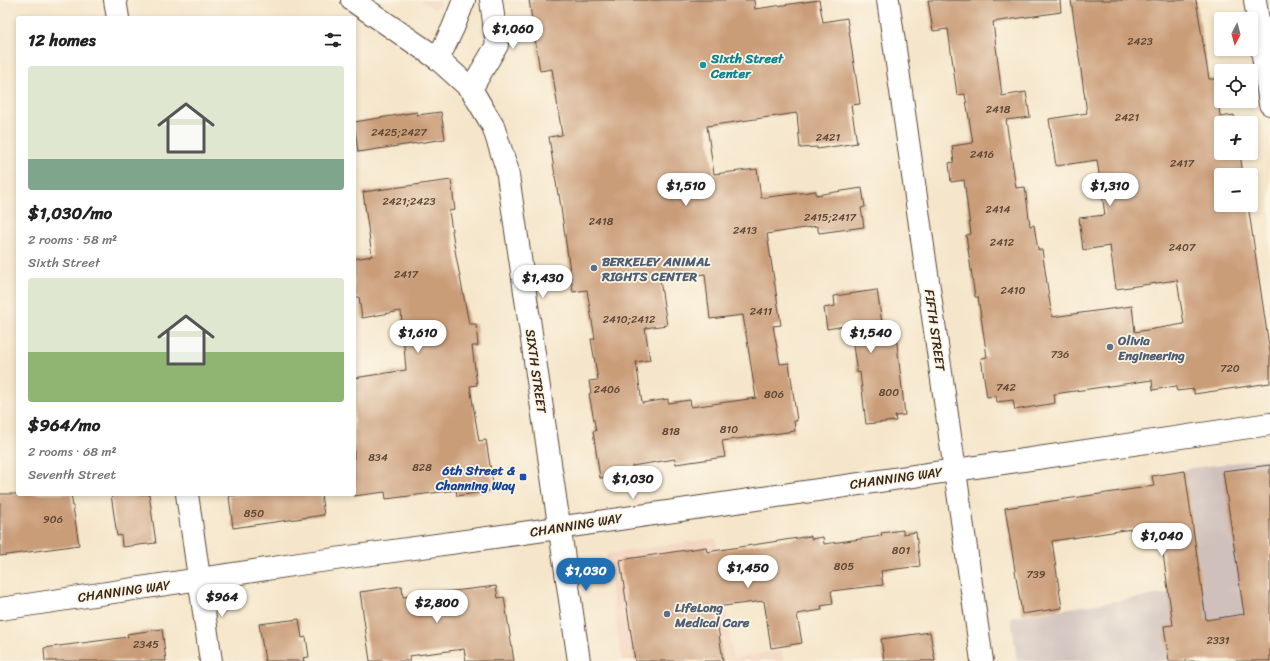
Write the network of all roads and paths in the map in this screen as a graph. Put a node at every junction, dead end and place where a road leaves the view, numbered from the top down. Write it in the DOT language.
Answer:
graph roads {
  1 [pos="115,0"];
  2 [pos="352,0"];
  3 [pos="464,0"];
  4 [pos="491,0"];
  5 [pos="888,0"];
  6 [pos="1255,0"];
  7 [pos="118,16"];
  8 [pos="438,58"];
  9 [pos="471,89"];
  10 [pos="1270,104"];
  11 [pos="1270,424"];
  12 [pos="955,470"];
  13 [pos="187,496"];
  14 [pos="559,528"];
  15 [pos="199,579"];
  16 [pos="0,609"];
  17 [pos="211,661"];
  18 [pos="579,661"];
  19 [pos="982,661"];
  1 -- 7 [label="street"];
  2 -- 8 [label="street, SIXTH STREET"];
  3 -- 8 [label="street"];
  4 -- 9 [label="street"];
  5 -- 12 [label="street, FIFTH STREET"];
  6 -- 10 [label="street"];
  8 -- 9 [label="street, SIXTH STREET"];
  9 -- 14 [label="street, SIXTH STREET"];
  11 -- 12 [label="street, CHANNING WAY"];
  12 -- 14 [label="street, CHANNING WAY"];
  12 -- 19 [label="street, FIFTH STREET"];
  13 -- 15 [label="street"];
  14 -- 15 [label="street, CHANNING WAY"];
  14 -- 18 [label="street, SIXTH STREET"];
  15 -- 16 [label="street, CHANNING WAY"];
  15 -- 17 [label="street"];
}
